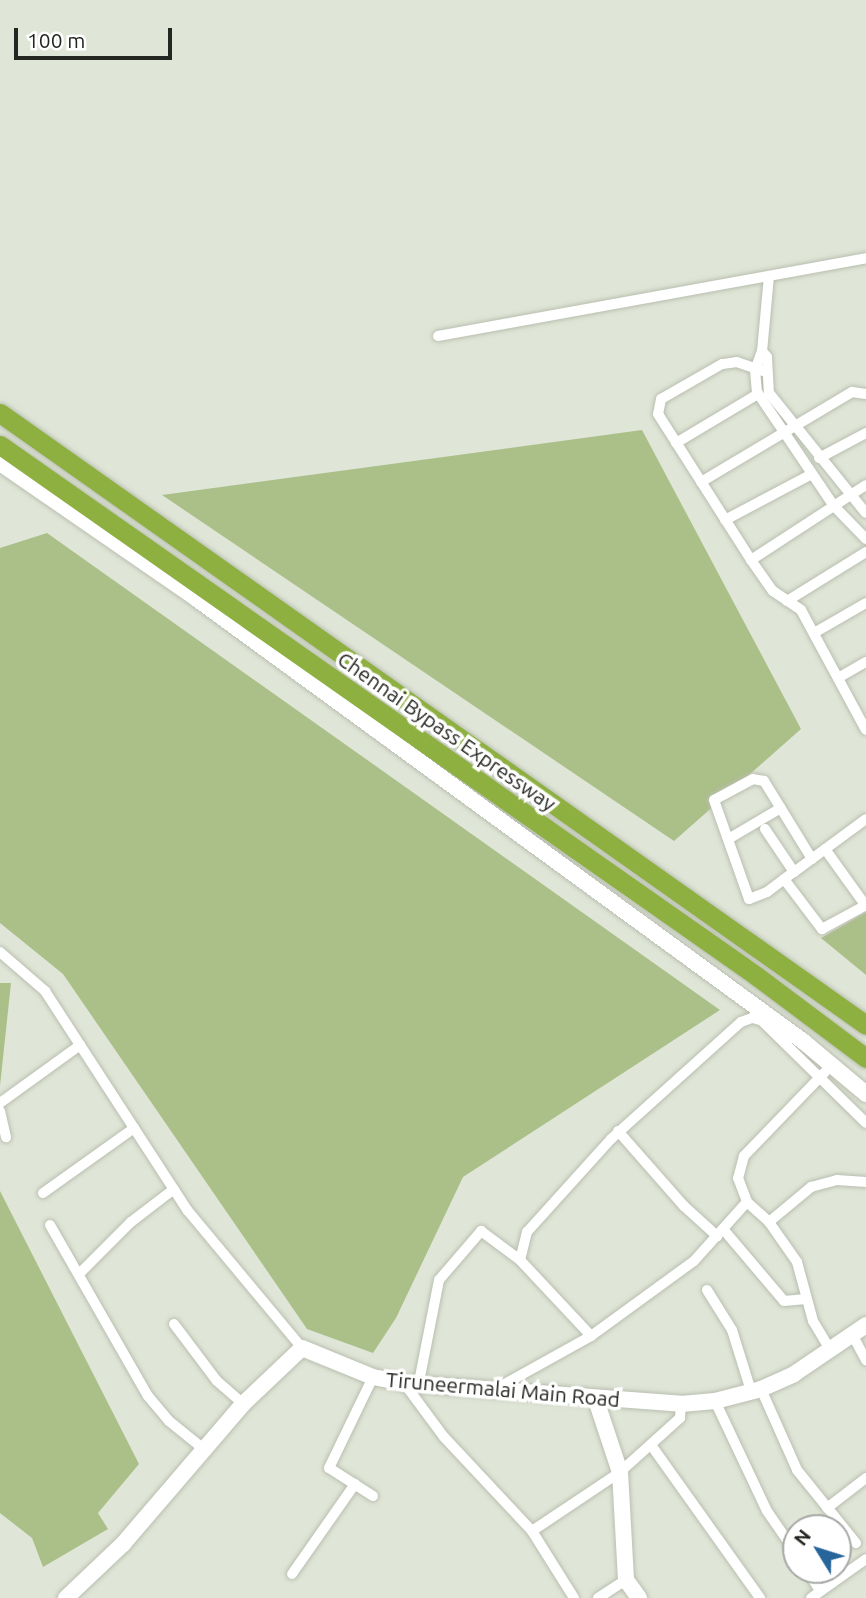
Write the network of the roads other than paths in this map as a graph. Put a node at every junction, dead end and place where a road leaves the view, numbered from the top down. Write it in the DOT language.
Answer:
graph roads {
  1 [pos="866,258"];
  2 [pos="769,276"];
  3 [pos="438,336"];
  4 [pos="761,371"];
  5 [pos="758,394"];
  6 [pos="866,394"];
  7 [pos="0,413"];
  8 [pos="795,426"];
  9 [pos="784,433"];
  10 [pos="866,433"];
  11 [pos="676,443"];
  12 [pos="0,445"];
  13 [pos="819,458"];
  14 [pos="0,463"];
  15 [pos="20,467"];
  16 [pos="812,474"];
  17 [pos="701,482"];
  18 [pos="866,485"];
  19 [pos="848,494"];
  20 [pos="834,506"];
  21 [pos="866,513"];
  22 [pos="88,514"];
  23 [pos="725,520"];
  24 [pos="866,539"];
  25 [pos="866,552"];
  26 [pos="751,560"];
  27 [pos="787,601"];
  28 [pos="866,603"];
  29 [pos="814,634"];
  30 [pos="866,662"];
  31 [pos="838,678"];
  32 [pos="863,716"];
  33 [pos="866,730"];
  34 [pos="781,808"];
  35 [pos="866,821"];
  36 [pos="765,829"];
  37 [pos="730,838"];
  38 [pos="825,849"];
  39 [pos="812,859"];
  40 [pos="789,875"];
  41 [pos="866,906"];
  42 [pos="0,952"];
  43 [pos="866,1025"];
  44 [pos="80,1045"];
  45 [pos="866,1058"];
  46 [pos="826,1071"];
  47 [pos="866,1094"];
  48 [pos="0,1103"];
  49 [pos="0,1111"];
  50 [pos="866,1123"];
  51 [pos="134,1128"];
  52 [pos="618,1131"];
  53 [pos="6,1137"];
  54 [pos="866,1182"];
  55 [pos="174,1189"];
  56 [pos="43,1193"];
  57 [pos="747,1202"];
  58 [pos="769,1222"];
  59 [pos="50,1225"];
  60 [pos="720,1233"];
  61 [pos="520,1260"];
  62 [pos="79,1273"];
  63 [pos="707,1290"];
  64 [pos="806,1299"];
  65 [pos="174,1324"];
  66 [pos="859,1330"];
  67 [pos="591,1336"];
  68 [pos="302,1348"];
  69 [pos="829,1348"];
  70 [pos="866,1360"];
  71 [pos="373,1377"];
  72 [pos="411,1382"];
  73 [pos="756,1390"];
  74 [pos="492,1391"];
  75 [pos="596,1399"];
  76 [pos="715,1401"];
  77 [pos="243,1404"];
  78 [pos="681,1404"];
  79 [pos="651,1445"];
  80 [pos="206,1451"];
  81 [pos="620,1472"];
  82 [pos="865,1481"];
  83 [pos="355,1485"];
  84 [pos="373,1496"];
  85 [pos="827,1508"];
  86 [pos="532,1531"];
  87 [pos="782,1532"];
  88 [pos="856,1543"];
  89 [pos="866,1559"];
  90 [pos="292,1574"];
  91 [pos="626,1580"];
  92 [pos="816,1594"];
  93 [pos="69,1597"];
  94 [pos="574,1598"];
  95 [pos="598,1598"];
  96 [pos="639,1598"];
  97 [pos="760,1598"];
  1 -- 2 [label="street"];
  2 -- 3 [label="street"];
  2 -- 4 [label="street"];
  4 -- 5 [label="street"];
  4 -- 8 [label="street"];
  4 -- 11 [label="street"];
  5 -- 9 [label="street"];
  5 -- 11 [label="street"];
  6 -- 8 [label="street"];
  7 -- 43 [label="highway, Chennai Bypass Expressway"];
  8 -- 9 [label="street"];
  8 -- 13 [label="street"];
  9 -- 16 [label="street"];
  9 -- 17 [label="street"];
  10 -- 13 [label="street"];
  11 -- 17 [label="street"];
  12 -- 15 [label="highway, Chennai Bypass Expressway"];
  13 -- 19 [label="street"];
  14 -- 15 [label="street"];
  15 -- 22 [label="highway, Chennai Bypass Expressway"];
  16 -- 20 [label="street"];
  16 -- 23 [label="street"];
  17 -- 23 [label="street"];
  18 -- 19 [label="street"];
  19 -- 20 [label="street"];
  19 -- 21 [label="street"];
  20 -- 24 [label="street"];
  20 -- 26 [label="street"];
  22 -- 45 [label="highway, Chennai Bypass Expressway"];
  22 -- 46 [label="street"];
  23 -- 26 [label="street"];
  25 -- 27 [label="street"];
  26 -- 27 [label="street"];
  27 -- 29 [label="street"];
  28 -- 29 [label="street"];
  29 -- 31 [label="street"];
  30 -- 31 [label="street"];
  31 -- 32 [label="street"];
  32 -- 33 [label="street"];
  34 -- 37 [label="street"];
  34 -- 37 [label="street"];
  34 -- 39 [label="street"];
  35 -- 38 [label="street"];
  36 -- 40 [label="street"];
  37 -- 40 [label="street"];
  38 -- 39 [label="street"];
  38 -- 41 [label="street"];
  39 -- 40 [label="street"];
  40 -- 41 [label="street"];
  42 -- 44 [label="street"];
  44 -- 48 [label="street"];
  44 -- 51 [label="street"];
  46 -- 47 [label="street"];
  46 -- 50 [label="street"];
  46 -- 52 [label="street"];
  46 -- 57 [label="street"];
  49 -- 53 [label="street"];
  51 -- 55 [label="street"];
  51 -- 56 [label="street"];
  52 -- 60 [label="street"];
  52 -- 61 [label="street"];
  54 -- 58 [label="street"];
  55 -- 62 [label="street"];
  55 -- 68 [label="street"];
  57 -- 58 [label="street"];
  57 -- 60 [label="street"];
  58 -- 64 [label="street"];
  59 -- 62 [label="street"];
  60 -- 64 [label="street"];
  60 -- 67 [label="street"];
  61 -- 67 [label="street"];
  61 -- 72 [label="street"];
  62 -- 80 [label="street"];
  63 -- 73 [label="street"];
  64 -- 69 [label="street"];
  65 -- 77 [label="street"];
  66 -- 69 [label="street, Tiruneermalai Main Road"];
  66 -- 70 [label="street"];
  67 -- 74 [label="street"];
  68 -- 71 [label="street, Tiruneermalai Main Road"];
  68 -- 77 [label="street"];
  69 -- 73 [label="street, Tiruneermalai Main Road"];
  71 -- 72 [label="street, Tiruneermalai Main Road"];
  71 -- 83 [label="street"];
  72 -- 74 [label="street, Tiruneermalai Main Road"];
  72 -- 86 [label="street"];
  73 -- 76 [label="street, Tiruneermalai Main Road"];
  73 -- 85 [label="street"];
  74 -- 75 [label="street, Tiruneermalai Main Road"];
  75 -- 78 [label="street, Tiruneermalai Main Road"];
  75 -- 81 [label="street"];
  76 -- 78 [label="street, Tiruneermalai Main Road"];
  76 -- 87 [label="street"];
  77 -- 80 [label="street"];
  78 -- 79 [label="street"];
  79 -- 81 [label="street"];
  79 -- 97 [label="street"];
  80 -- 93 [label="street"];
  81 -- 86 [label="street"];
  81 -- 91 [label="street"];
  82 -- 85 [label="street"];
  83 -- 84 [label="street"];
  83 -- 90 [label="street"];
  85 -- 88 [label="street"];
  86 -- 94 [label="street"];
  89 -- 92 [label="street"];
  91 -- 95 [label="street"];
  91 -- 96 [label="street"];
}
